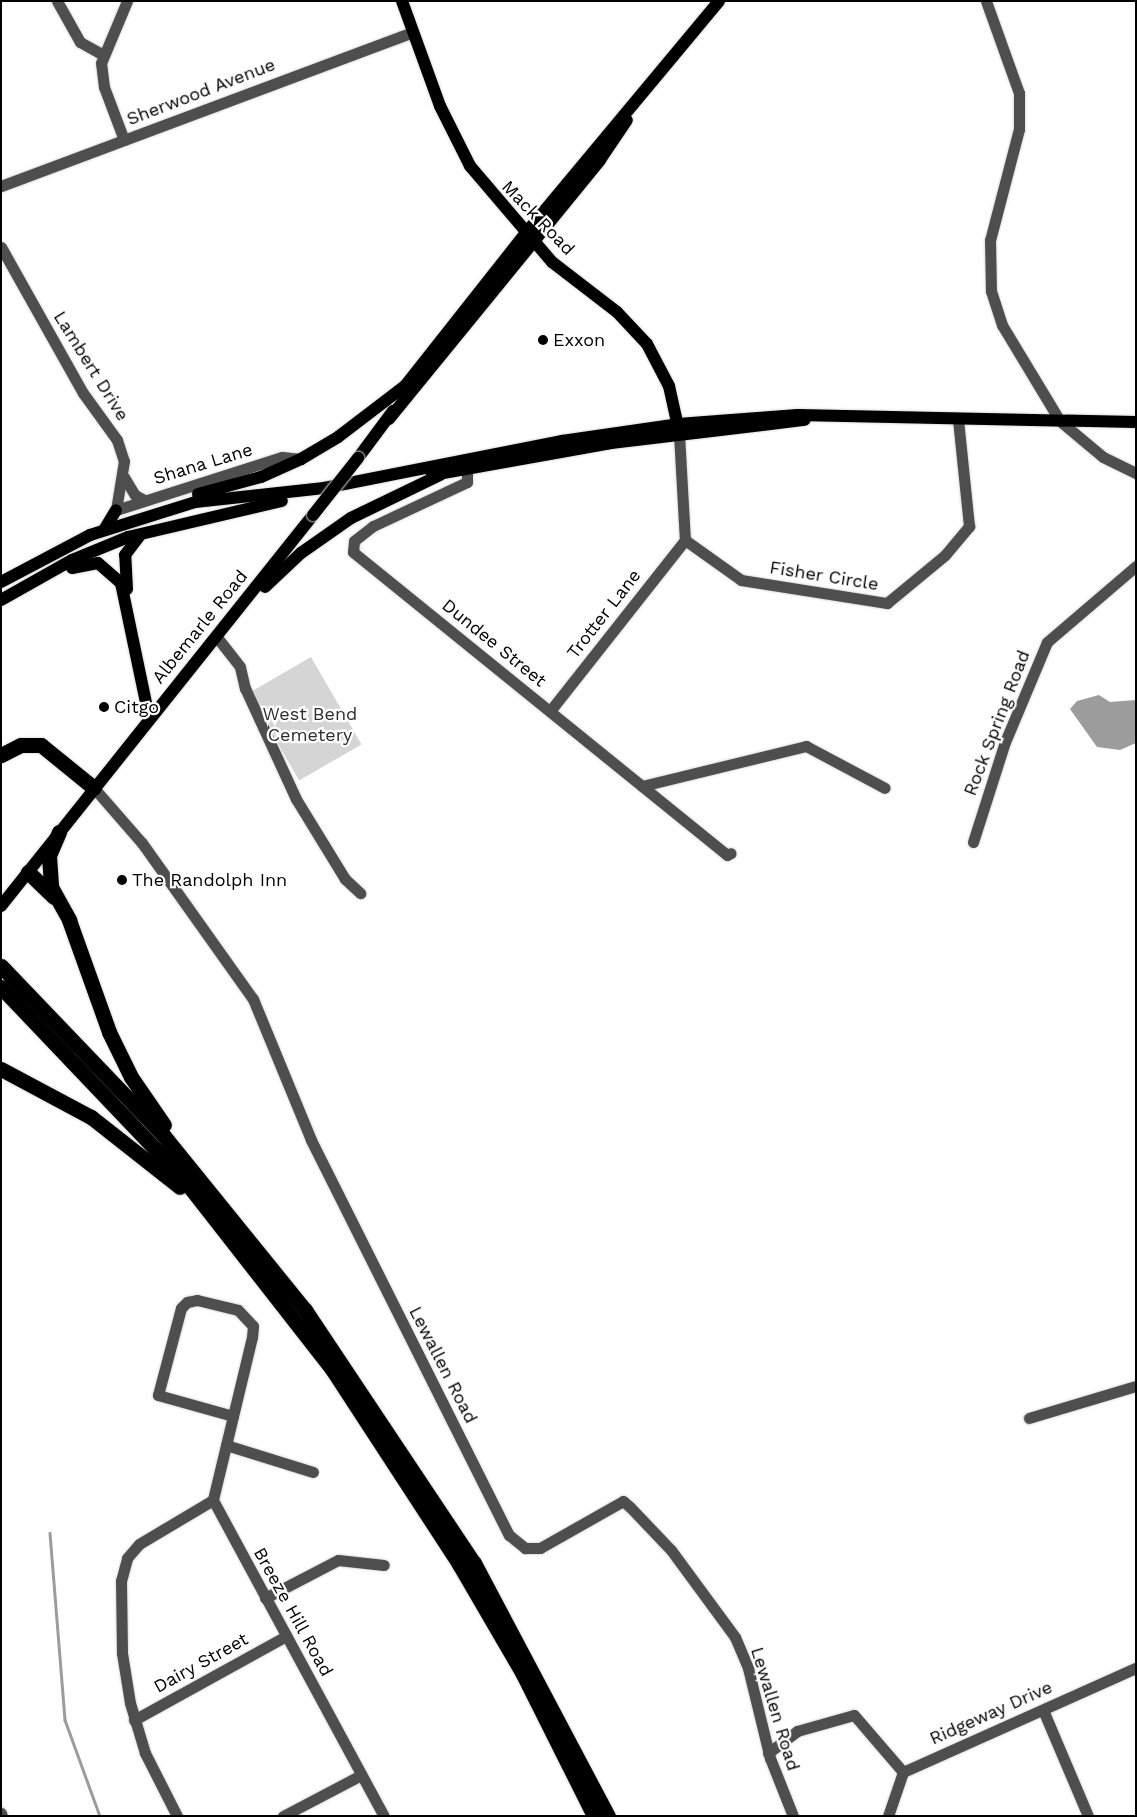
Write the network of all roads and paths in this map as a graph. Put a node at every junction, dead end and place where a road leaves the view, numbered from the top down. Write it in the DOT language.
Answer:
graph roads {
  1 [pos="57,1"];
  2 [pos="128,1"];
  3 [pos="402,1"];
  4 [pos="719,1"];
  5 [pos="986,1"];
  6 [pos="412,32"];
  7 [pos="102,54"];
  8 [pos="124,140"];
  9 [pos="1,186"];
  10 [pos="529,238"];
  11 [pos="1,247"];
  12 [pos="415,375"];
  13 [pos="389,419"];
  14 [pos="958,420"];
  15 [pos="1060,421"];
  16 [pos="1136,422"];
  17 [pos="679,429"];
  18 [pos="300,459"];
  19 [pos="467,469"];
  20 [pos="447,472"];
  21 [pos="1136,473"];
  22 [pos="124,477"];
  23 [pos="264,499"];
  24 [pos="144,500"];
  25 [pos="116,510"];
  26 [pos="144,517"];
  27 [pos="104,530"];
  28 [pos="145,531"];
  29 [pos="685,540"];
  30 [pos="1136,566"];
  31 [pos="43,575"];
  32 [pos="1,582"];
  33 [pos="1,600"];
  34 [pos="128,606"];
  35 [pos="239,607"];
  36 [pos="216,636"];
  37 [pos="550,711"];
  38 [pos="149,717"];
  39 [pos="1,755"];
  40 [pos="642,786"];
  41 [pos="94,788"];
  42 [pos="884,788"];
  43 [pos="60,832"];
  44 [pos="973,842"];
  45 [pos="731,853"];
  46 [pos="28,872"];
  47 [pos="360,893"];
  48 [pos="59,902"];
  49 [pos="1,906"];
  50 [pos="1,966"];
  51 [pos="1,986"];
  52 [pos="1,1069"];
  53 [pos="215,1195"];
  54 [pos="222,1225"];
  55 [pos="1136,1386"];
  56 [pos="233,1416"];
  57 [pos="1029,1418"];
  58 [pos="226,1445"];
  59 [pos="313,1472"];
  60 [pos="213,1500"];
  61 [pos="384,1565"];
  62 [pos="265,1598"];
  63 [pos="286,1636"];
  64 [pos="1136,1668"];
  65 [pos="1043,1710"];
  66 [pos="134,1720"];
  67 [pos="768,1753"];
  68 [pos="904,1772"];
  69 [pos="361,1775"];
  70 [pos="176,1816"];
  71 [pos="283,1816"];
  72 [pos="384,1816"];
  73 [pos="594,1816"];
  74 [pos="608,1816"];
  75 [pos="793,1816"];
  76 [pos="888,1816"];
  77 [pos="1088,1816"];
  1 -- 7 [label="street"];
  2 -- 7 [label="street"];
  3 -- 6 [label="main road, Mack Road"];
  4 -- 10 [label="main road"];
  5 -- 15 [label="street"];
  6 -- 8 [label="street, Sherwood Avenue"];
  6 -- 10 [label="main road, Mack Road"];
  7 -- 8 [label="street"];
  8 -- 9 [label="street, Sherwood Avenue"];
  10 -- 12 [label="main road"];
  10 -- 13 [label="main road, Albemarle Road"];
  10 -- 17 [label="main road, Mack Road"];
  11 -- 22 [label="street, Lambert Drive"];
  12 -- 13 [label="main road, Albemarle Road"];
  12 -- 18 [label="main road"];
  13 -- 35 [label="main road, Albemarle Road, bridge"];
  14 -- 15 [label="main road"];
  14 -- 17 [label="main road"];
  14 -- 29 [label="street, Fisher Circle"];
  15 -- 16 [label="main road"];
  15 -- 21 [label="street"];
  17 -- 19 [label="main road"];
  17 -- 23 [label="main road"];
  17 -- 29 [label="street"];
  18 -- 24 [label="street, Shana Lane"];
  18 -- 26 [label="main road"];
  19 -- 20 [label="main road"];
  19 -- 37 [label="street, Dundee Street"];
  20 -- 23 [label="main road"];
  20 -- 35 [label="main road"];
  22 -- 24 [label="street"];
  22 -- 25 [label="street, Lambert Drive"];
  23 -- 26 [label="main road"];
  23 -- 28 [label="main road"];
  24 -- 25 [label="street, Shana Lane"];
  25 -- 27 [label="main road"];
  26 -- 27 [label="main road"];
  27 -- 32 [label="main road"];
  28 -- 31 [label="main road"];
  28 -- 34 [label="main road"];
  29 -- 37 [label="street, Trotter Lane"];
  30 -- 44 [label="street, Rock Spring Road"];
  31 -- 33 [label="main road"];
  31 -- 34 [label="main road"];
  34 -- 38 [label="main road"];
  35 -- 36 [label="main road, Albemarle Road"];
  36 -- 38 [label="main road, Albemarle Road"];
  36 -- 47 [label="street"];
  37 -- 40 [label="street, Dundee Street"];
  38 -- 41 [label="main road, Albemarle Road"];
  39 -- 41 [label="highway"];
  40 -- 42 [label="street"];
  40 -- 45 [label="street, Dundee Street"];
  41 -- 43 [label="main road, Albemarle Road"];
  41 -- 67 [label="street, Lewallen Road"];
  43 -- 46 [label="main road, Albemarle Road"];
  43 -- 48 [label="highway"];
  46 -- 48 [label="highway"];
  46 -- 49 [label="main road, Albemarle Road"];
  48 -- 53 [label="highway"];
  50 -- 53 [label="highway"];
  51 -- 54 [label="highway"];
  52 -- 54 [label="highway"];
  53 -- 74 [label="highway"];
  54 -- 73 [label="highway"];
  55 -- 57 [label="street"];
  56 -- 56 [label="street"];
  56 -- 58 [label="street"];
  58 -- 59 [label="street"];
  58 -- 60 [label="street"];
  60 -- 62 [label="street, Breeze Hill Road"];
  60 -- 66 [label="street"];
  61 -- 62 [label="street"];
  62 -- 63 [label="street, Breeze Hill Road"];
  63 -- 66 [label="street, Dairy Street"];
  63 -- 69 [label="street, Breeze Hill Road"];
  64 -- 65 [label="street, Ridgeway Drive"];
  65 -- 68 [label="street, Ridgeway Drive"];
  65 -- 77 [label="street"];
  66 -- 70 [label="street"];
  67 -- 68 [label="street"];
  67 -- 75 [label="street, Lewallen Road"];
  68 -- 76 [label="street"];
  69 -- 71 [label="street"];
  69 -- 72 [label="street, Breeze Hill Road"];
}
